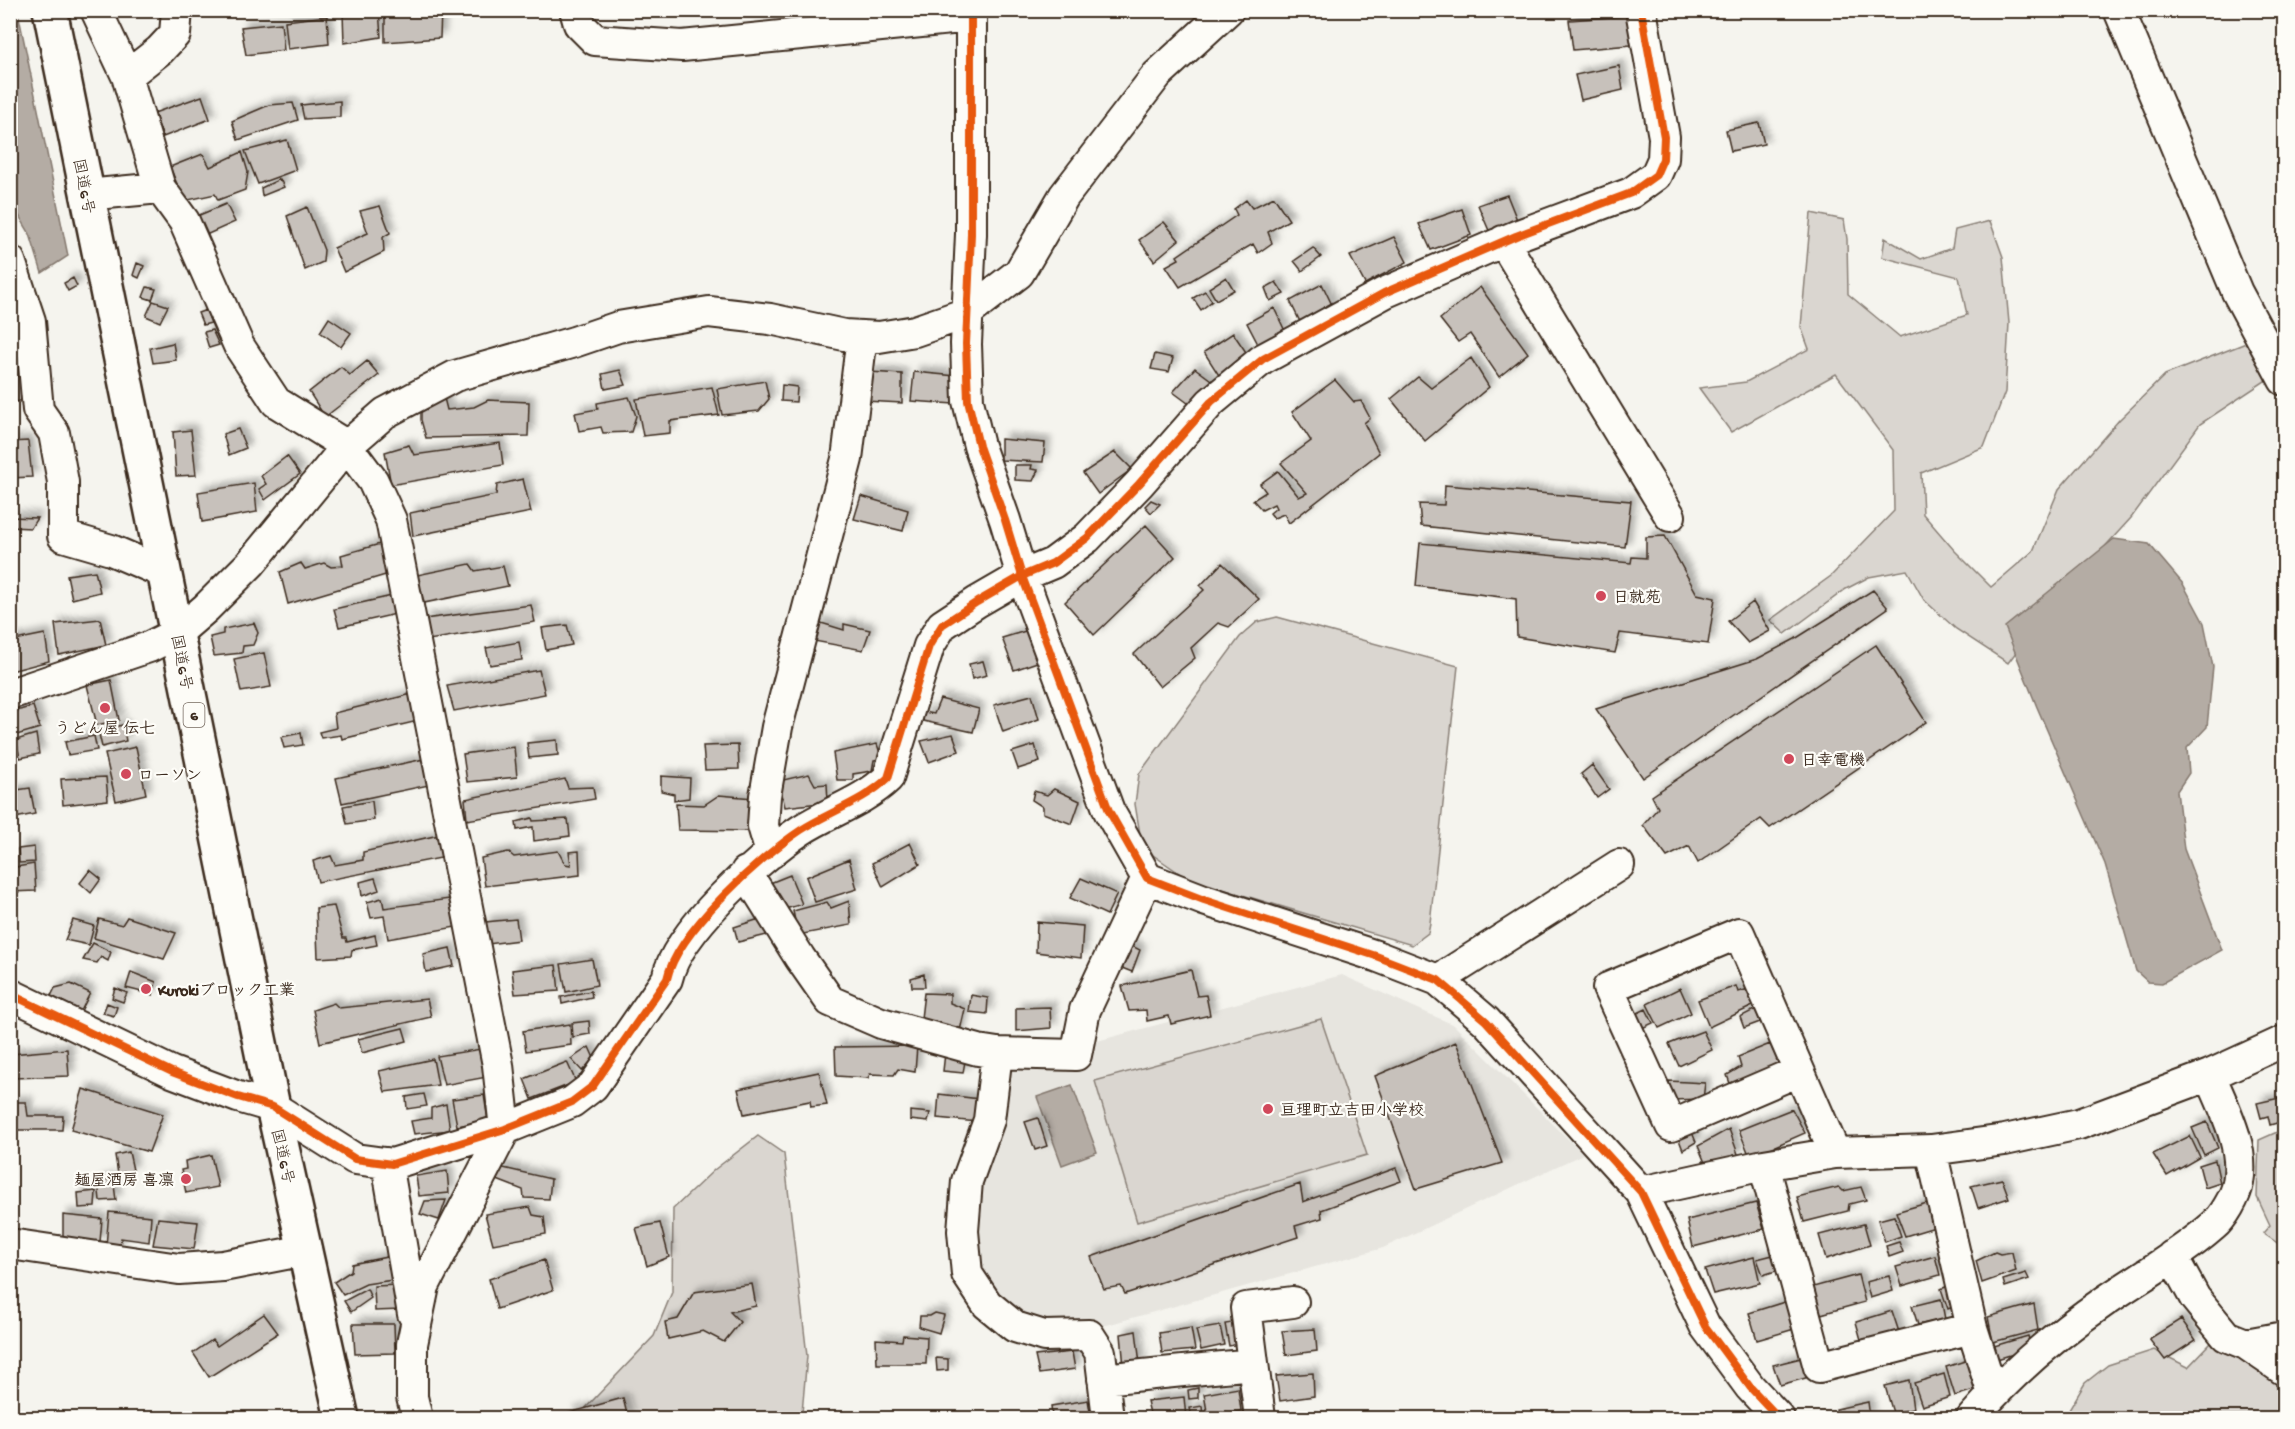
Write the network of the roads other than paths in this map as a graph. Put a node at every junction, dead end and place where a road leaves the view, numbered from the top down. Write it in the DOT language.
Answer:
graph roads {
  1 [pos="50,10"];
  2 [pos="96,10"];
  3 [pos="177,10"];
  4 [pos="575,10"];
  5 [pos="1228,10"];
  6 [pos="1641,10"];
  7 [pos="2118,10"];
  8 [pos="971,14"];
  9 [pos="127,76"];
  10 [pos="160,188"];
  11 [pos="86,195"];
  12 [pos="1503,241"];
  13 [pos="10,261"];
  14 [pos="967,313"];
  15 [pos="862,336"];
  16 [pos="2284,380"];
  17 [pos="347,446"];
  18 [pos="1670,516"];
  19 [pos="165,573"];
  20 [pos="1022,576"];
  21 [pos="177,633"];
  22 [pos="10,694"];
  23 [pos="771,853"];
  24 [pos="1619,865"];
  25 [pos="746,872"];
  26 [pos="1147,879"];
  27 [pos="1438,980"];
  28 [pos="10,994"];
  29 [pos="2284,1041"];
  30 [pos="997,1053"];
  31 [pos="1799,1071"];
  32 [pos="2210,1075"];
  33 [pos="273,1107"];
  34 [pos="505,1128"];
  35 [pos="1931,1150"];
  36 [pos="1835,1153"];
  37 [pos="387,1163"];
  38 [pos="1764,1165"];
  39 [pos="1641,1192"];
  40 [pos="10,1244"];
  41 [pos="306,1250"];
  42 [pos="2172,1256"];
  43 [pos="1293,1302"];
  44 [pos="415,1328"];
  45 [pos="1972,1328"];
  46 [pos="2284,1337"];
  47 [pos="2246,1344"];
  48 [pos="1253,1364"];
  49 [pos="2284,1370"];
  50 [pos="1103,1379"];
  51 [pos="1993,1394"];
  52 [pos="342,1419"];
  53 [pos="417,1419"];
  54 [pos="1108,1419"];
  55 [pos="1260,1419"];
  56 [pos="1779,1419"];
  57 [pos="1972,1419"];
  1 -- 11 [label="highway, 国道6号 / 6"];
  2 -- 9 [label="street"];
  3 -- 9 [label="street"];
  4 -- 8 [label="street"];
  5 -- 14 [label="street"];
  6 -- 12 [label="street"];
  7 -- 16 [label="street"];
  8 -- 14 [label="street"];
  9 -- 10 [label="street"];
  10 -- 11 [label="street"];
  10 -- 17 [label="street"];
  11 -- 19 [label="highway, 国道6号 / 6"];
  12 -- 18 [label="street"];
  12 -- 20 [label="street"];
  13 -- 19 [label="street"];
  14 -- 15 [label="street"];
  14 -- 20 [label="street"];
  15 -- 17 [label="street"];
  15 -- 23 [label="street"];
  17 -- 21 [label="street"];
  17 -- 34 [label="street"];
  19 -- 21 [label="highway, 国道6号 / 6"];
  20 -- 23 [label="street"];
  20 -- 26 [label="street"];
  21 -- 22 [label="street"];
  21 -- 33 [label="highway, 国道6号 / 6"];
  23 -- 25 [label="street"];
  24 -- 27 [label="street"];
  25 -- 30 [label="street"];
  25 -- 34 [label="street"];
  26 -- 27 [label="street"];
  26 -- 30 [label="street"];
  27 -- 39 [label="street"];
  28 -- 33 [label="street"];
  29 -- 32 [label="street"];
  30 -- 50 [label="street"];
  31 -- 31 [label="street"];
  31 -- 36 [label="street"];
  32 -- 35 [label="street"];
  32 -- 42 [label="street"];
  33 -- 37 [label="street"];
  33 -- 41 [label="highway, 国道6号 / 6"];
  34 -- 37 [label="street"];
  34 -- 44 [label="street"];
  35 -- 36 [label="street"];
  35 -- 45 [label="street"];
  36 -- 38 [label="street"];
  37 -- 44 [label="street"];
  38 -- 39 [label="street"];
  38 -- 45 [label="street"];
  39 -- 56 [label="street"];
  40 -- 41 [label="street"];
  41 -- 52 [label="highway, 国道6号 / 6"];
  42 -- 47 [label="street"];
  42 -- 51 [label="street"];
  43 -- 48 [label="street"];
  44 -- 53 [label="street"];
  45 -- 51 [label="street"];
  46 -- 47 [label="street"];
  47 -- 49 [label="street"];
  48 -- 50 [label="street"];
  48 -- 55 [label="street"];
  50 -- 54 [label="street"];
  51 -- 57 [label="street"];
}
